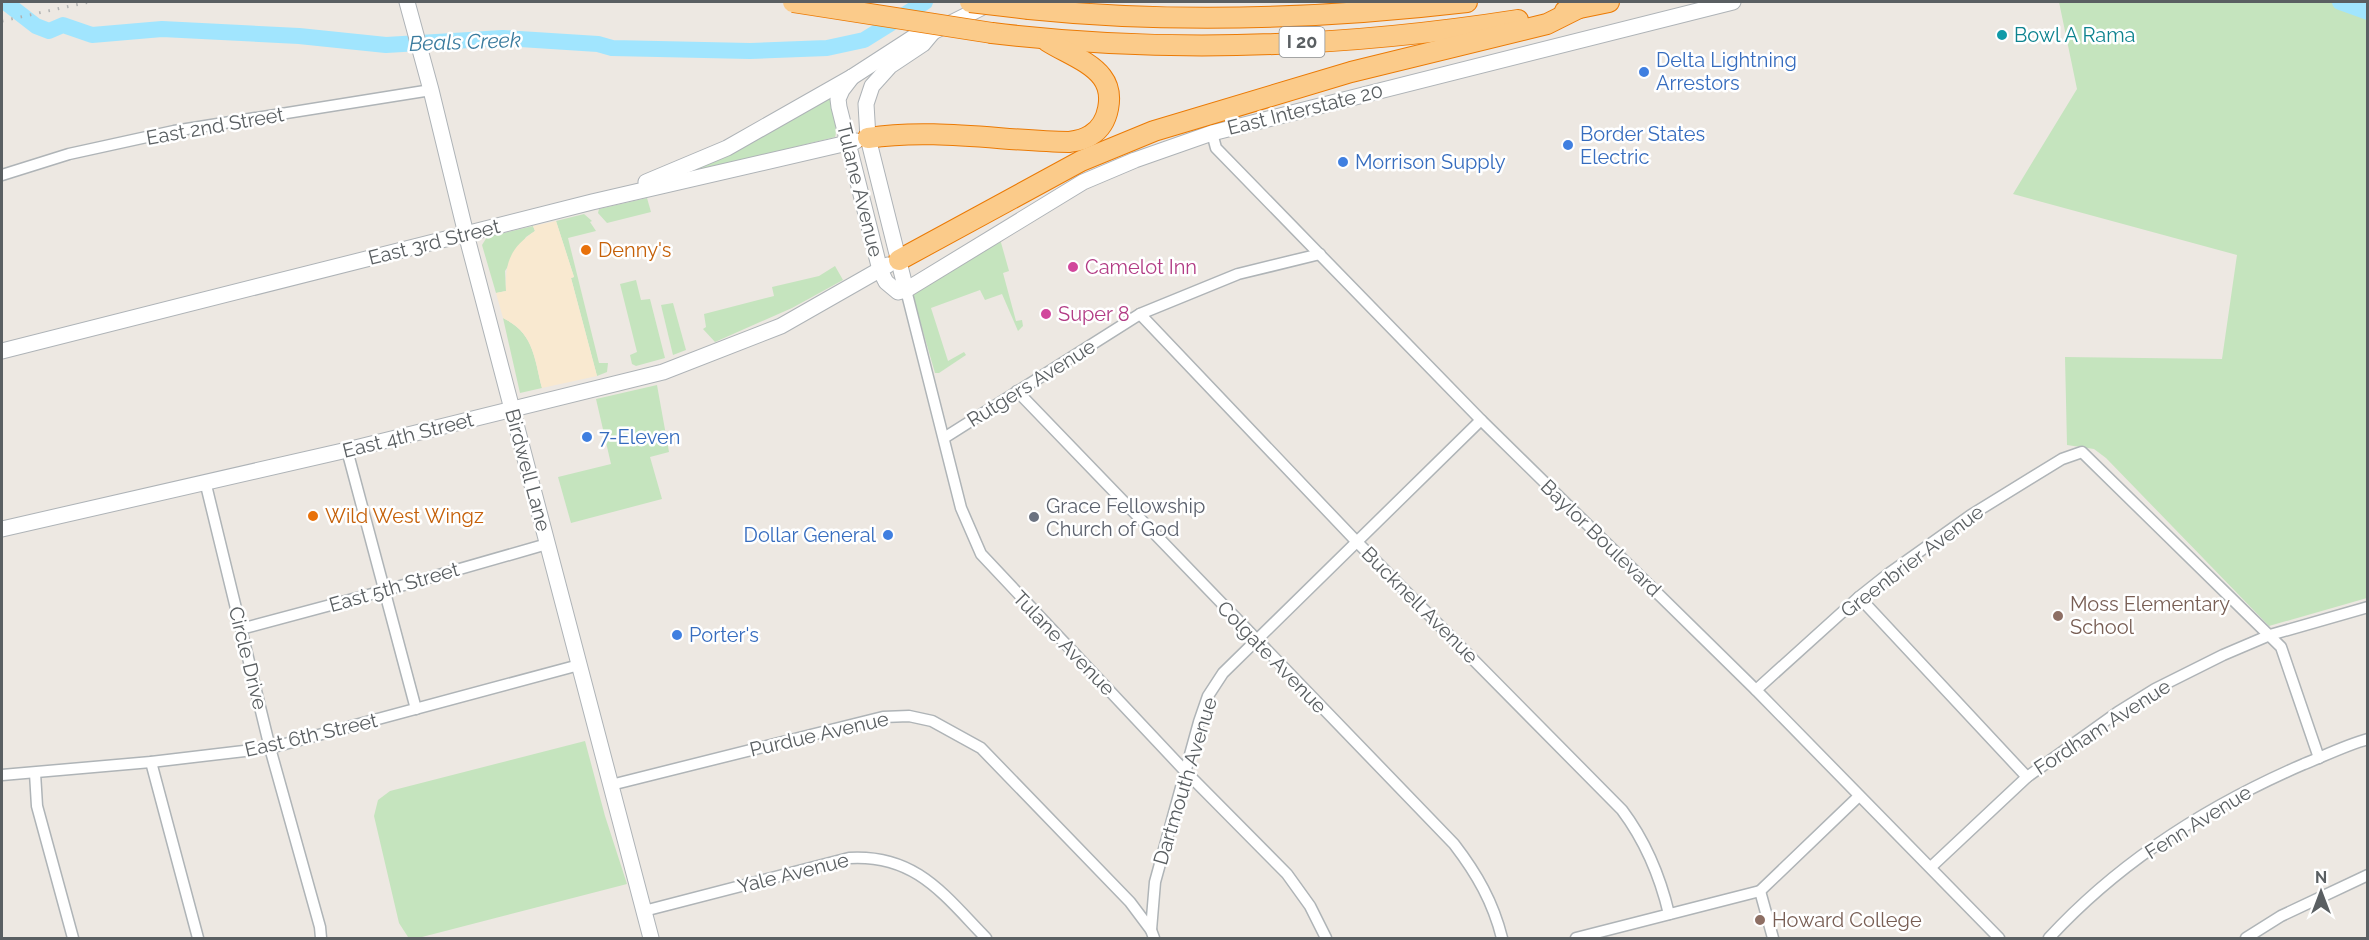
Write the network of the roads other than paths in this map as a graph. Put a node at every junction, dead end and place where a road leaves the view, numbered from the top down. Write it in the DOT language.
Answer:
graph roads {
  1 [pos="407,2"];
  2 [pos="793,2"];
  3 [pos="970,2"];
  4 [pos="994,2"];
  5 [pos="1467,2"];
  6 [pos="1609,2"];
  7 [pos="1733,2"];
  8 [pos="1577,9"];
  9 [pos="933,32"];
  10 [pos="1045,39"];
  11 [pos="852,77"];
  12 [pos="431,90"];
  13 [pos="1212,133"];
  14 [pos="868,138"];
  15 [pos="847,143"];
  16 [pos="2,175"];
  17 [pos="608,199"];
  18 [pos="466,234"];
  19 [pos="1320,254"];
  20 [pos="899,260"];
  21 [pos="880,270"];
  22 [pos="906,290"];
  23 [pos="1140,314"];
  24 [pos="2,351"];
  25 [pos="1017,391"];
  26 [pos="512,409"];
  27 [pos="1481,420"];
  28 [pos="944,438"];
  29 [pos="348,450"];
  30 [pos="205,482"];
  31 [pos="2,529"];
  32 [pos="1356,541"];
  33 [pos="548,544"];
  34 [pos="383,591"];
  35 [pos="1859,597"];
  36 [pos="2367,607"];
  37 [pos="241,629"];
  38 [pos="2270,635"];
  39 [pos="1254,639"];
  40 [pos="579,665"];
  41 [pos="1756,690"];
  42 [pos="416,709"];
  43 [pos="2367,739"];
  44 [pos="270,748"];
  45 [pos="2319,758"];
  46 [pos="151,762"];
  47 [pos="1185,771"];
  48 [pos="35,773"];
  49 [pos="2,775"];
  50 [pos="2027,777"];
  51 [pos="611,785"];
  52 [pos="1858,797"];
  53 [pos="1931,867"];
  54 [pos="2367,875"];
  55 [pos="1760,891"];
  56 [pos="644,911"];
  57 [pos="1669,914"];
  58 [pos="1153,934"];
  59 [pos="73,939"];
  60 [pos="198,939"];
  61 [pos="321,939"];
  62 [pos="651,939"];
  63 [pos="986,939"];
  64 [pos="1326,939"];
  65 [pos="1502,939"];
  66 [pos="1576,939"];
  67 [pos="1773,939"];
  68 [pos="1999,939"];
  69 [pos="2049,939"];
  70 [pos="2246,939"];
  1 -- 12 [label="main road, Birdwell Lane"];
  2 -- 10 [label="highway, I 20, bridge"];
  3 -- 5 [label="highway, I 20, bridge"];
  4 -- 9 [label="main road"];
  6 -- 8 [label="highway, I 20"];
  7 -- 13 [label="main road, East Interstate 20"];
  8 -- 10 [label="highway, I 20"];
  8 -- 20 [label="highway"];
  9 -- 11 [label="main road"];
  9 -- 14 [label="main road, Tulane Avenue"];
  10 -- 14 [label="highway"];
  11 -- 15 [label="main road, Tulane Avenue"];
  11 -- 17 [label="main road"];
  12 -- 16 [label="street, East 2nd Street"];
  12 -- 18 [label="main road, Birdwell Lane"];
  13 -- 19 [label="street, Baylor Boulevard"];
  13 -- 22 [label="main road, East Interstate 20"];
  14 -- 15 [label="main road, East 3rd Street"];
  14 -- 20 [label="main road, Tulane Avenue"];
  15 -- 17 [label="main road, East 3rd Street"];
  15 -- 21 [label="main road, Tulane Avenue"];
  17 -- 18 [label="main road, East 3rd Street"];
  18 -- 24 [label="main road, East 3rd Street"];
  18 -- 26 [label="main road, Birdwell Lane"];
  19 -- 23 [label="street, Rutgers Avenue"];
  19 -- 27 [label="street, Baylor Boulevard"];
  20 -- 21 [label="main road, East 4th Street"];
  20 -- 22 [label="main road, Tulane Avenue"];
  21 -- 22 [label="main road, Tulane Avenue"];
  21 -- 26 [label="main road, East 4th Street"];
  22 -- 28 [label="street, Tulane Avenue"];
  23 -- 25 [label="street, Rutgers Avenue"];
  23 -- 32 [label="street, Bucknell Avenue"];
  25 -- 28 [label="street, Rutgers Avenue"];
  25 -- 39 [label="street, Colgate Avenue"];
  26 -- 29 [label="main road, East 4th Street"];
  26 -- 33 [label="main road, Birdwell Lane"];
  27 -- 32 [label="street, Dartmouth Avenue"];
  27 -- 41 [label="street, Baylor Boulevard"];
  28 -- 47 [label="street, Tulane Avenue"];
  29 -- 30 [label="main road, East 4th Street"];
  29 -- 34 [label="street"];
  30 -- 31 [label="main road, East 4th Street"];
  30 -- 37 [label="street, Circle Drive"];
  32 -- 39 [label="street, Dartmouth Avenue"];
  32 -- 57 [label="street, Bucknell Avenue"];
  33 -- 34 [label="street, East 5th Street"];
  33 -- 40 [label="main road, Birdwell Lane"];
  34 -- 37 [label="street, East 5th Street"];
  34 -- 42 [label="street"];
  35 -- 38 [label="street, Greenbrier Avenue"];
  35 -- 41 [label="street, Greenbrier Avenue"];
  35 -- 50 [label="street"];
  36 -- 38 [label="street, Fordham Avenue"];
  37 -- 44 [label="street, Circle Drive"];
  38 -- 45 [label="street"];
  38 -- 50 [label="street, Fordham Avenue"];
  39 -- 47 [label="street, Dartmouth Avenue"];
  39 -- 65 [label="street, Colgate Avenue"];
  40 -- 42 [label="street, East 6th Street"];
  40 -- 51 [label="main road, Birdwell Lane"];
  41 -- 52 [label="street, Baylor Boulevard"];
  42 -- 44 [label="street, East 6th Street"];
  43 -- 45 [label="street, Fenn Avenue"];
  44 -- 46 [label="street, East 6th Street"];
  44 -- 61 [label="street, Circle Drive"];
  45 -- 69 [label="street, Fenn Avenue"];
  46 -- 48 [label="street, East 6th Street"];
  46 -- 60 [label="street"];
  47 -- 58 [label="street, Dartmouth Avenue"];
  47 -- 64 [label="street, Tulane Avenue"];
  48 -- 49 [label="street, East 6th Street"];
  48 -- 59 [label="street"];
  50 -- 53 [label="street, Fordham Avenue"];
  51 -- 56 [label="main road, Birdwell Lane"];
  51 -- 58 [label="street, Purdue Avenue"];
  52 -- 53 [label="street, Baylor Boulevard"];
  52 -- 55 [label="street"];
  53 -- 68 [label="street, Baylor Boulevard"];
  54 -- 70 [label="street"];
  55 -- 57 [label="street"];
  55 -- 67 [label="street"];
  56 -- 62 [label="main road, Birdwell Lane"];
  56 -- 63 [label="street, Yale Avenue"];
  57 -- 66 [label="street"];
}
